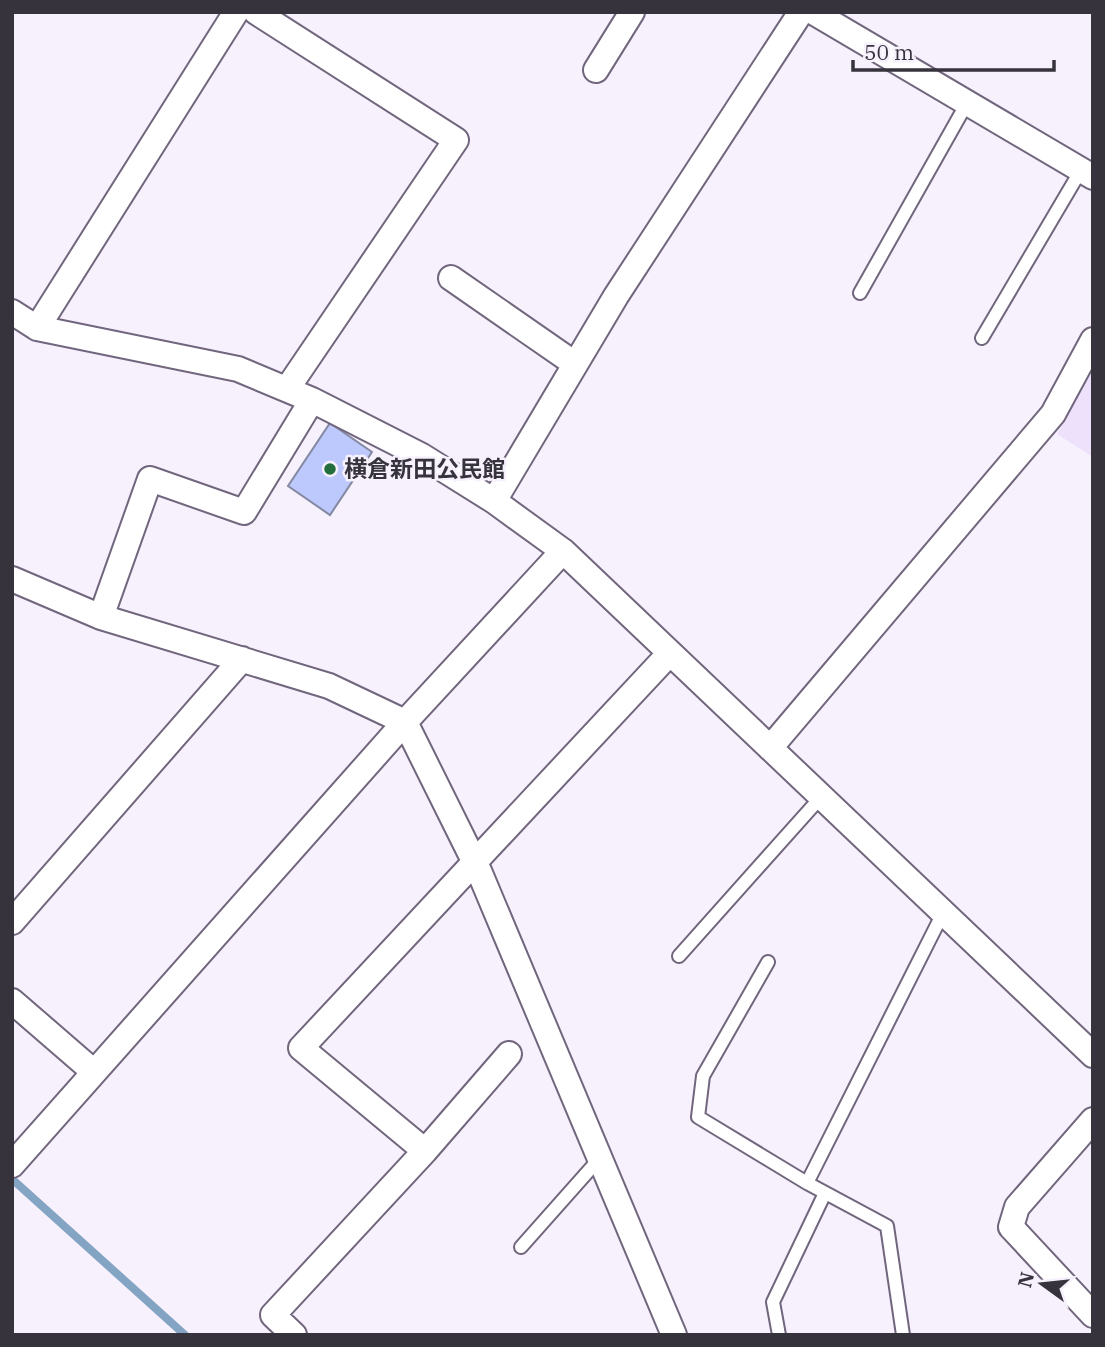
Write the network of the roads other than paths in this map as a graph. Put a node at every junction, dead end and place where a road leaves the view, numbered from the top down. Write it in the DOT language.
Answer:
graph roads {
  1 [pos="236,12"];
  2 [pos="256,12"];
  3 [pos="632,12"];
  4 [pos="801,12"];
  5 [pos="813,12"];
  6 [pos="596,70"];
  7 [pos="967,103"];
  8 [pos="1087,173"];
  9 [pos="451,278"];
  10 [pos="860,293"];
  11 [pos="12,312"];
  12 [pos="37,328"];
  13 [pos="982,338"];
  14 [pos="1093,340"];
  15 [pos="575,364"];
  16 [pos="287,389"];
  17 [pos="312,400"];
  18 [pos="494,501"];
  19 [pos="563,551"];
  20 [pos="12,579"];
  21 [pos="101,617"];
  22 [pos="670,653"];
  23 [pos="242,659"];
  24 [pos="405,722"];
  25 [pos="769,748"];
  26 [pos="821,797"];
  27 [pos="475,863"];
  28 [pos="943,913"];
  29 [pos="12,922"];
  30 [pos="679,956"];
  31 [pos="768,962"];
  32 [pos="12,1001"];
  33 [pos="509,1054"];
  34 [pos="1093,1055"];
  35 [pos="94,1072"];
  36 [pos="1093,1120"];
  37 [pos="425,1151"];
  38 [pos="600,1158"];
  39 [pos="14,1163"];
  40 [pos="807,1183"];
  41 [pos="825,1193"];
  42 [pos="521,1247"];
  43 [pos="1093,1315"];
  44 [pos="294,1335"];
  45 [pos="674,1335"];
  46 [pos="779,1335"];
  47 [pos="903,1335"];
  1 -- 12 [label="street"];
  2 -- 16 [label="street"];
  3 -- 6 [label="street"];
  4 -- 15 [label="street"];
  5 -- 7 [label="street"];
  7 -- 8 [label="street"];
  7 -- 10 [label="lane"];
  8 -- 13 [label="lane"];
  9 -- 15 [label="street"];
  11 -- 12 [label="street"];
  12 -- 16 [label="street"];
  14 -- 25 [label="street"];
  15 -- 18 [label="street"];
  16 -- 17 [label="street"];
  17 -- 18 [label="street"];
  17 -- 21 [label="street"];
  18 -- 19 [label="street"];
  19 -- 22 [label="street"];
  19 -- 24 [label="street"];
  20 -- 21 [label="street"];
  21 -- 23 [label="street"];
  22 -- 25 [label="street"];
  22 -- 27 [label="street"];
  23 -- 24 [label="street"];
  23 -- 29 [label="street"];
  24 -- 27 [label="street"];
  24 -- 35 [label="street"];
  25 -- 26 [label="street"];
  26 -- 28 [label="street"];
  26 -- 30 [label="lane"];
  27 -- 37 [label="street"];
  27 -- 38 [label="street"];
  28 -- 34 [label="street"];
  28 -- 40 [label="lane"];
  31 -- 40 [label="lane"];
  32 -- 35 [label="street"];
  33 -- 37 [label="street"];
  35 -- 39 [label="street"];
  36 -- 43 [label="street"];
  37 -- 44 [label="street"];
  38 -- 42 [label="lane"];
  38 -- 45 [label="street"];
  40 -- 41 [label="lane"];
  41 -- 46 [label="lane"];
  41 -- 47 [label="lane"];
}
